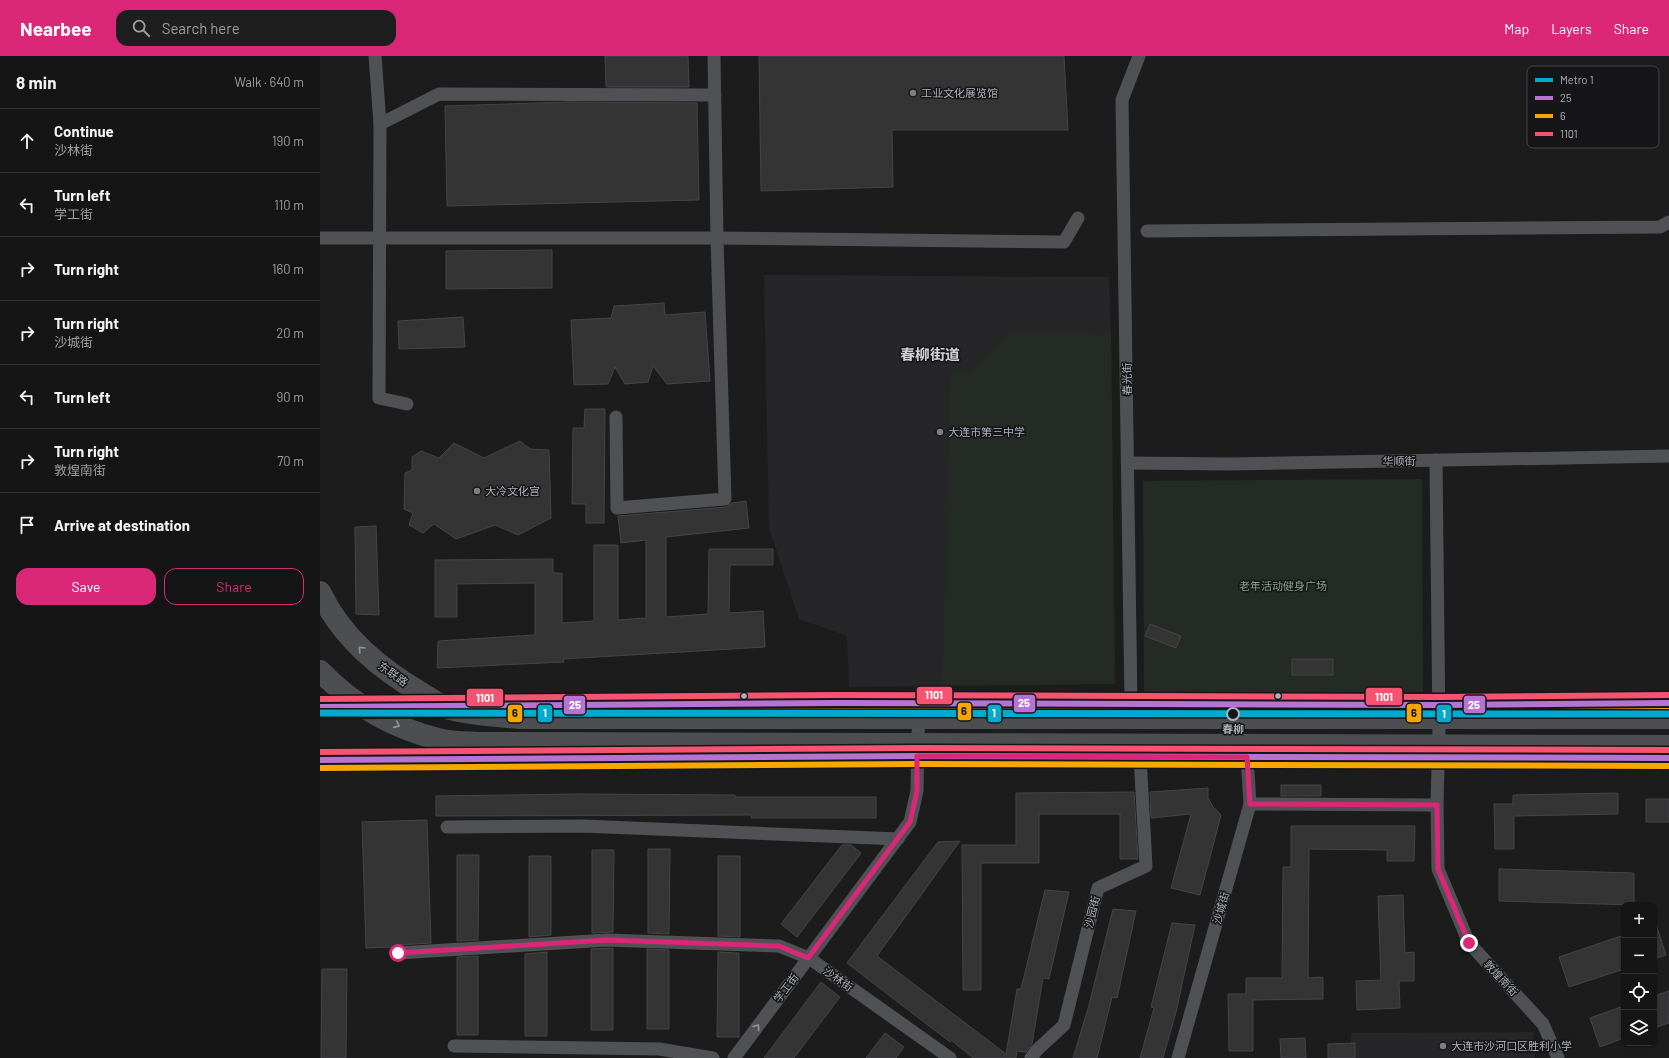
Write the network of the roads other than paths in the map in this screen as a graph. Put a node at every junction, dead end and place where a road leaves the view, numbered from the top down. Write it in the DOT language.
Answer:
graph roads {
  1 [pos="375,56"];
  2 [pos="714,56"];
  3 [pos="1139,56"];
  4 [pos="715,95"];
  5 [pos="380,124"];
  6 [pos="1078,218"];
  7 [pos="1669,222"];
  8 [pos="1148,231"];
  9 [pos="320,238"];
  10 [pos="380,238"];
  11 [pos="717,238"];
  12 [pos="407,404"];
  13 [pos="616,417"];
  14 [pos="1669,456"];
  15 [pos="1436,460"];
  16 [pos="1128,463"];
  17 [pos="320,592"];
  18 [pos="320,671"];
  19 [pos="1669,703"];
  20 [pos="920,704"];
  21 [pos="1131,704"];
  22 [pos="1439,704"];
  23 [pos="320,707"];
  24 [pos="1669,718"];
  25 [pos="1669,746"];
  26 [pos="917,756"];
  27 [pos="1140,756"];
  28 [pos="1247,757"];
  29 [pos="1438,758"];
  30 [pos="1669,758"];
  31 [pos="320,760"];
  32 [pos="1250,804"];
  33 [pos="1437,805"];
  34 [pos="447,827"];
  35 [pos="898,839"];
  36 [pos="398,953"];
  37 [pos="808,958"];
  38 [pos="454,1046"];
  39 [pos="932,1053"];
  40 [pos="713,1058"];
  41 [pos="734,1058"];
  42 [pos="950,1058"];
  43 [pos="1031,1058"];
  44 [pos="1178,1058"];
  45 [pos="1558,1058"];
  1 -- 5 [label="street"];
  2 -- 4 [label="street"];
  3 -- 16 [label="street, 春光街"];
  4 -- 5 [label="street"];
  4 -- 11 [label="street"];
  5 -- 10 [label="street"];
  6 -- 11 [label="street"];
  7 -- 8 [label="street"];
  9 -- 10 [label="street"];
  10 -- 11 [label="street"];
  10 -- 12 [label="street"];
  11 -- 13 [label="street"];
  14 -- 15 [label="street, 华顺街"];
  15 -- 16 [label="street, 华顺街"];
  15 -- 22 [label="street, 敦煌南街"];
  16 -- 21 [label="street, 春光街"];
  24 -- 17 [label="highway, 东联路, one-way, bridge"];
  18 -- 25 [label="highway, one-way, bridge"];
  19 -- 22 [label="main road"];
  20 -- 21 [label="main road"];
  20 -- 23 [label="main road"];
  20 -- 26 [label="street, 学工街"];
  21 -- 22 [label="main road"];
  22 -- 29 [label="street, 敦煌南街"];
  26 -- 27 [label="main road"];
  26 -- 31 [label="main road"];
  26 -- 35 [label="street, 学工街"];
  27 -- 28 [label="main road"];
  27 -- 43 [label="street, 沙园街"];
  28 -- 29 [label="main road"];
  28 -- 32 [label="street, 沙城街"];
  29 -- 30 [label="main road"];
  29 -- 33 [label="street, 敦煌南街"];
  32 -- 33 [label="street"];
  32 -- 44 [label="street, 沙城街"];
  33 -- 45 [label="street, 敦煌南街"];
  34 -- 35 [label="street"];
  35 -- 37 [label="street, 学工街"];
  36 -- 37 [label="street, 沙林街"];
  37 -- 39 [label="street, 沙林街"];
  41 -- 37 [label="street, 学工街, one-way"];
  38 -- 40 [label="street"];
  39 -- 42 [label="street, 沙林街"];
}
